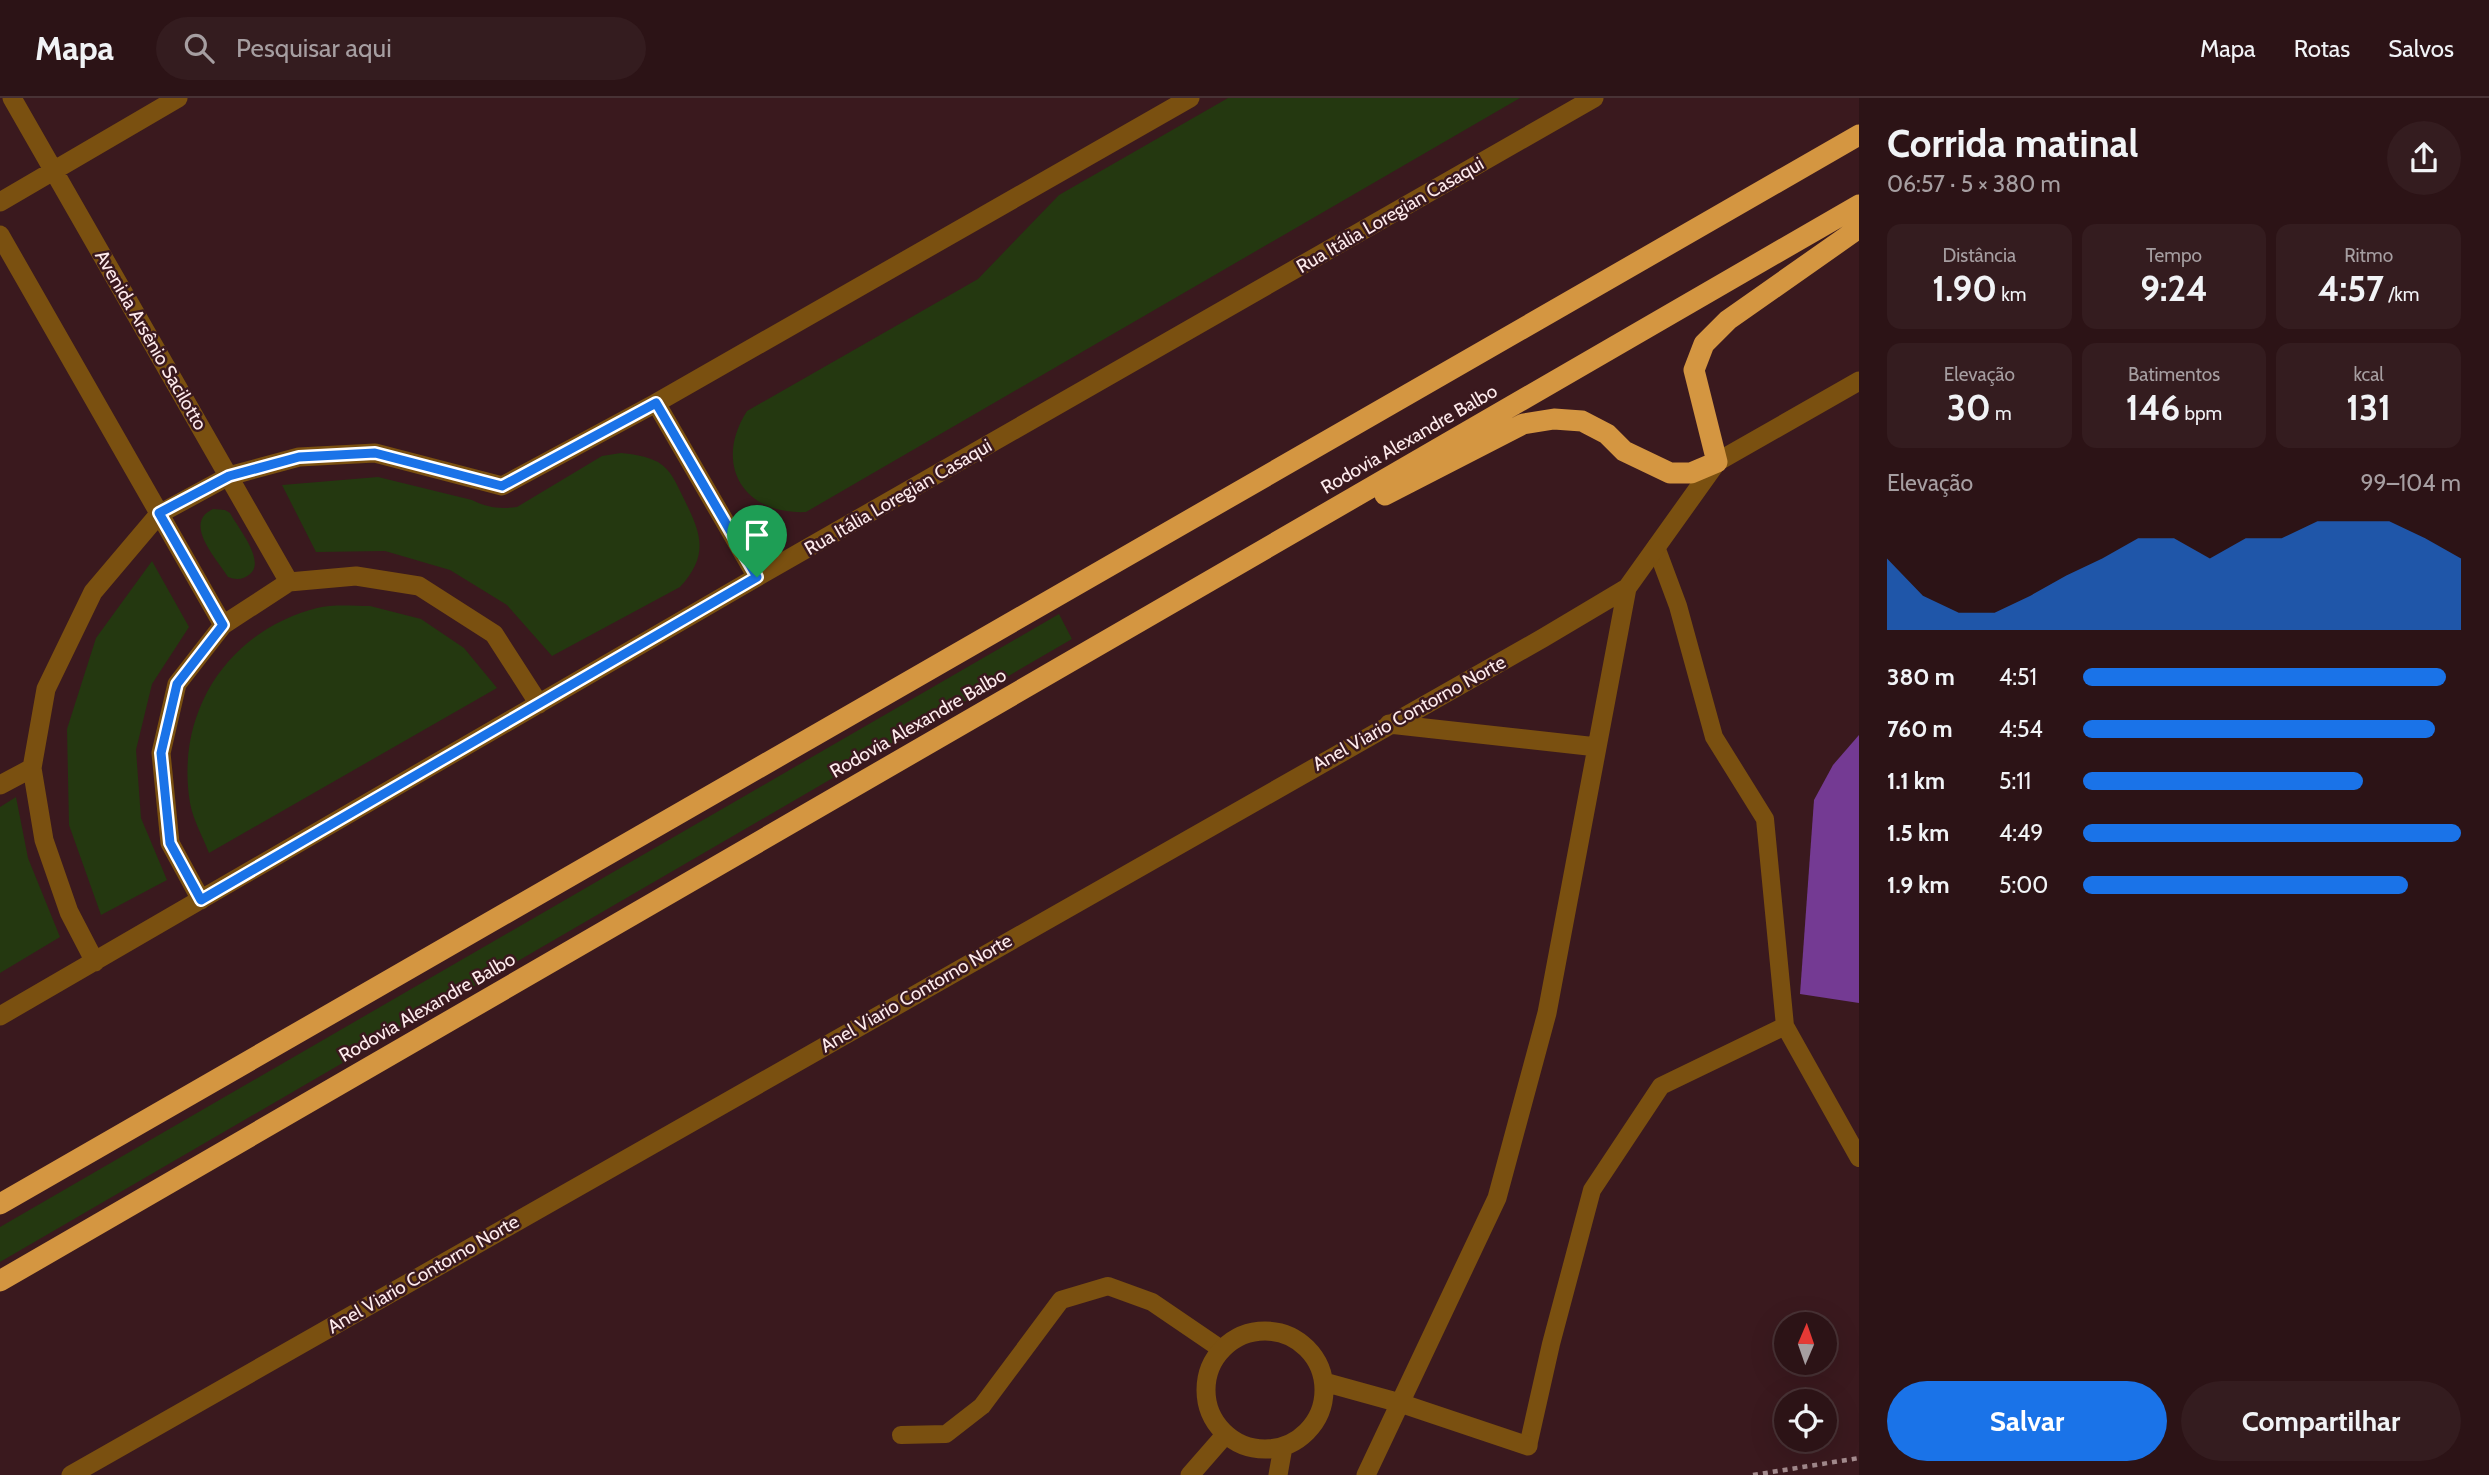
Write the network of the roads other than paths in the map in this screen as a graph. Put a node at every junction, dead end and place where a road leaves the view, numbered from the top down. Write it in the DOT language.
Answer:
graph roads {
  1 [pos="12,98"];
  2 [pos="178,98"];
  3 [pos="1190,98"];
  4 [pos="1594,98"];
  5 [pos="1859,135"];
  6 [pos="54,170"];
  7 [pos="0,202"];
  8 [pos="1859,205"];
  9 [pos="1859,228"];
  10 [pos="0,235"];
  11 [pos="1859,381"];
  12 [pos="656,403"];
  13 [pos="1717,462"];
  14 [pos="229,476"];
  15 [pos="159,513"];
  16 [pos="1656,547"];
  17 [pos="757,577"];
  18 [pos="289,582"];
  19 [pos="1628,588"];
  20 [pos="1135,624"];
  21 [pos="223,625"];
  22 [pos="539,704"];
  23 [pos="1389,724"];
  24 [pos="1597,747"];
  25 [pos="32,768"];
  26 [pos="0,785"];
  27 [pos="201,900"];
  28 [pos="95,962"];
  29 [pos="0,1016"];
  30 [pos="1785,1026"];
  31 [pos="1859,1158"];
  32 [pos="0,1204"];
  33 [pos="0,1281"];
  34 [pos="1221,1349"];
  35 [pos="1324,1382"];
  36 [pos="1400,1403"];
  37 [pos="901,1435"];
  38 [pos="1225,1435"];
  39 [pos="1528,1446"];
  40 [pos="1283,1447"];
  41 [pos="71,1475"];
  42 [pos="1190,1475"];
  43 [pos="1278,1475"];
  44 [pos="1366,1475"];
  1 -- 6 [label="street, Avenida Arsênio Sacilotto"];
  2 -- 6 [label="street"];
  3 -- 12 [label="street"];
  4 -- 17 [label="street, Rua Itália Loregian Casaqui"];
  5 -- 32 [label="highway, Rodovia Alexandre Balbo"];
  6 -- 7 [label="street"];
  6 -- 14 [label="street, Avenida Arsênio Sacilotto"];
  8 -- 20 [label="highway, Rodovia Alexandre Balbo"];
  9 -- 13 [label="highway"];
  10 -- 15 [label="street"];
  11 -- 13 [label="street"];
  12 -- 14 [label="street"];
  12 -- 17 [label="street"];
  13 -- 16 [label="street, Anel Viario Contorno Norte"];
  13 -- 20 [label="highway"];
  14 -- 15 [label="street"];
  14 -- 18 [label="street, Avenida Arsênio Sacilotto"];
  15 -- 21 [label="street"];
  15 -- 25 [label="street"];
  16 -- 19 [label="street, Anel Viario Contorno Norte"];
  16 -- 30 [label="lane"];
  17 -- 22 [label="street, Rua Itália Loregian Casaqui"];
  18 -- 21 [label="street"];
  18 -- 22 [label="street"];
  19 -- 23 [label="street, Anel Viario Contorno Norte"];
  19 -- 24 [label="street"];
  20 -- 33 [label="highway, Rodovia Alexandre Balbo"];
  21 -- 27 [label="street"];
  22 -- 27 [label="street, Rua Itália Loregian Casaqui"];
  23 -- 24 [label="street"];
  23 -- 41 [label="street, Anel Viario Contorno Norte"];
  24 -- 36 [label="street"];
  25 -- 26 [label="street"];
  25 -- 28 [label="street"];
  27 -- 28 [label="street, Rua Itália Loregian Casaqui"];
  28 -- 29 [label="street, Rua Itália Loregian Casaqui"];
  30 -- 31 [label="lane"];
  30 -- 39 [label="lane"];
  34 -- 35 [label="street"];
  34 -- 37 [label="lane"];
  34 -- 38 [label="street"];
  35 -- 36 [label="street"];
  35 -- 40 [label="street"];
  36 -- 39 [label="street"];
  36 -- 44 [label="street"];
  38 -- 40 [label="street"];
  38 -- 42 [label="street"];
  40 -- 43 [label="street"];
}
